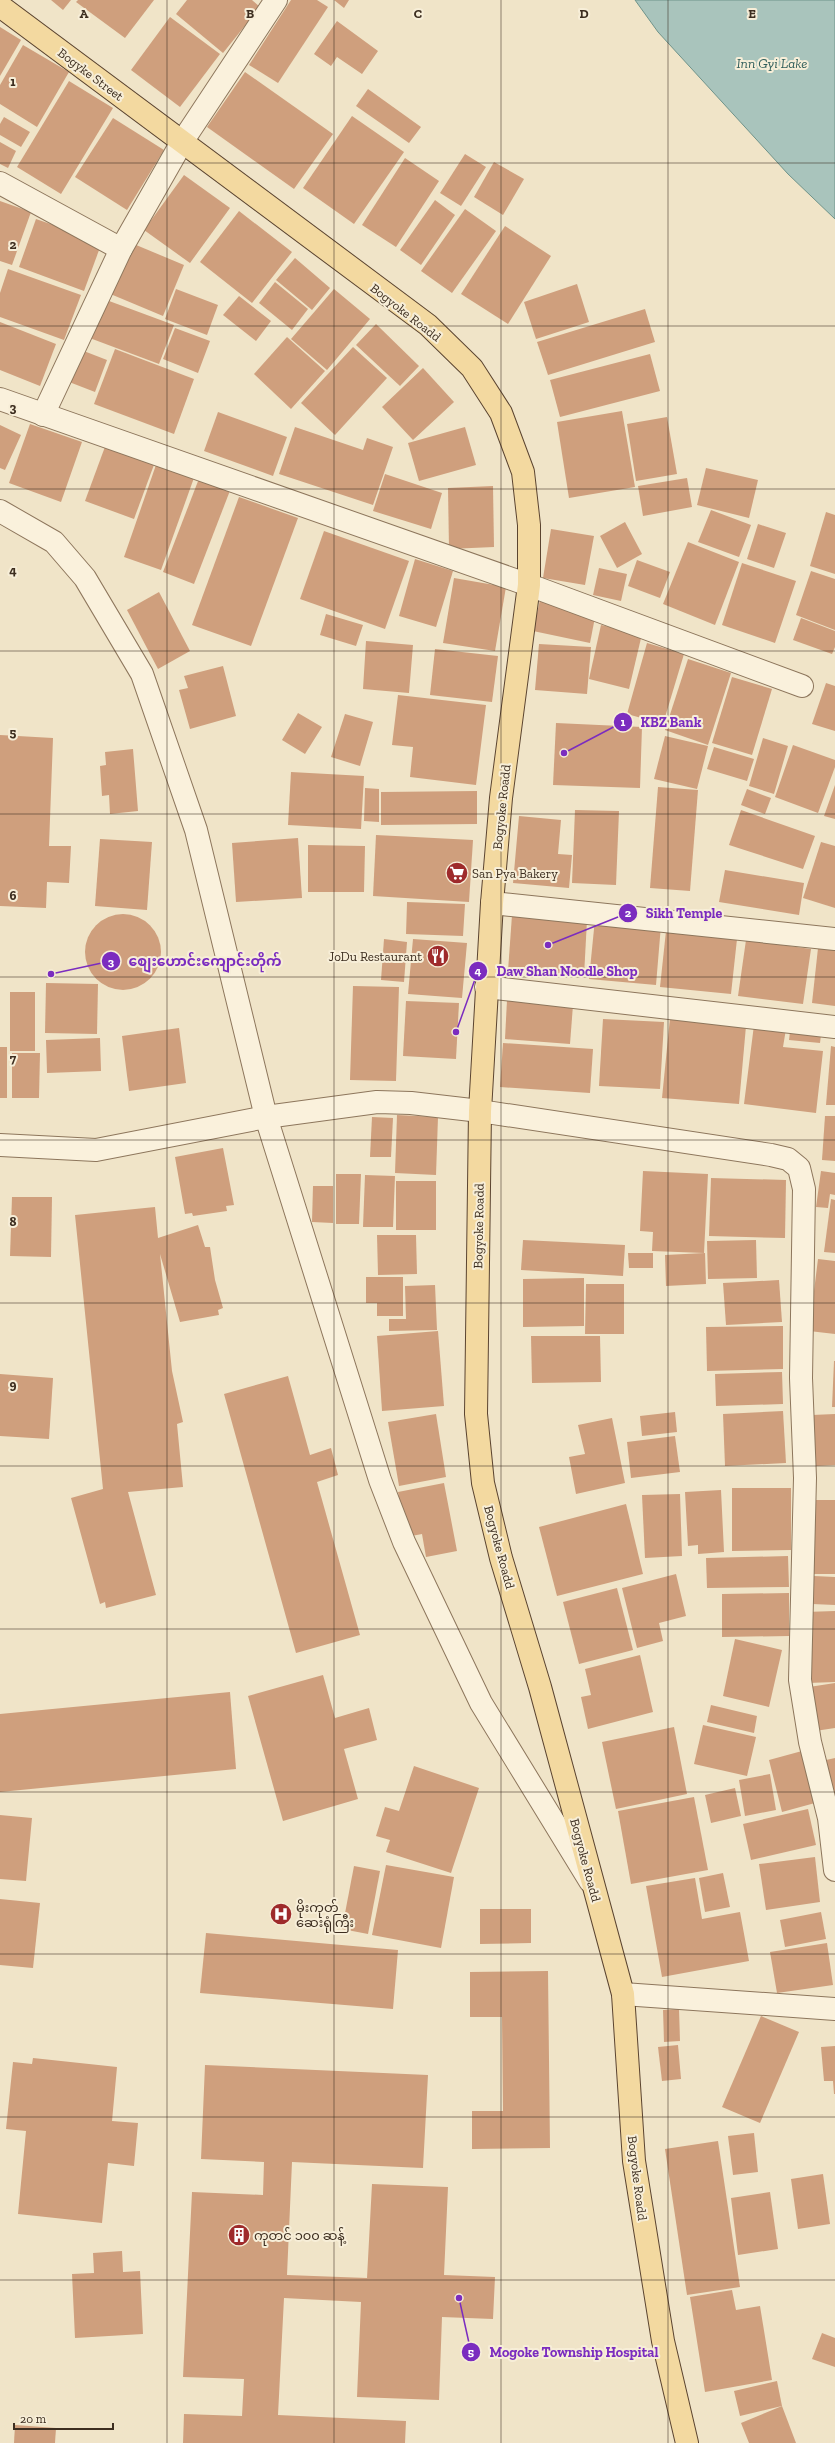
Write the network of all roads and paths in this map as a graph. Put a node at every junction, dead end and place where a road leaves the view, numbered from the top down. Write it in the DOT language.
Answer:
graph roads {
  1 [pos="273,1"];
  2 [pos="0,6"];
  3 [pos="182,142"];
  4 [pos="0,183"];
  5 [pos="121,249"];
  6 [pos="0,399"];
  7 [pos="43,415"];
  8 [pos="0,511"];
  9 [pos="529,585"];
  10 [pos="802,686"];
  11 [pos="492,903"];
  12 [pos="835,939"];
  13 [pos="486,987"];
  14 [pos="835,1027"];
  15 [pos="480,1111"];
  16 [pos="266,1117"];
  17 [pos="0,1145"];
  18 [pos="835,1870"];
  19 [pos="593,1886"];
  20 [pos="623,1994"];
  21 [pos="835,2010"];
  22 [pos="686,2443"];
  1 -- 3 [label="street"];
  2 -- 3 [label="main road, Bogyke Street"];
  3 -- 5 [label="street"];
  3 -- 9 [label="main road, Bogyoke Roadd"];
  4 -- 5 [label="street"];
  5 -- 7 [label="street"];
  6 -- 7 [label="street"];
  7 -- 9 [label="street"];
  8 -- 16 [label="street"];
  9 -- 10 [label="street"];
  9 -- 11 [label="main road, Bogyoke Roadd"];
  11 -- 12 [label="street"];
  11 -- 13 [label="main road, Bogyoke Roadd"];
  13 -- 14 [label="street"];
  13 -- 15 [label="main road, Bogyoke Roadd"];
  15 -- 16 [label="street"];
  15 -- 18 [label="street"];
  15 -- 19 [label="main road, Bogyoke Roadd"];
  16 -- 17 [label="street"];
  16 -- 19 [label="street"];
  19 -- 20 [label="main road, Bogyoke Roadd"];
  20 -- 21 [label="street"];
  20 -- 22 [label="main road, Bogyoke Roadd"];
}
